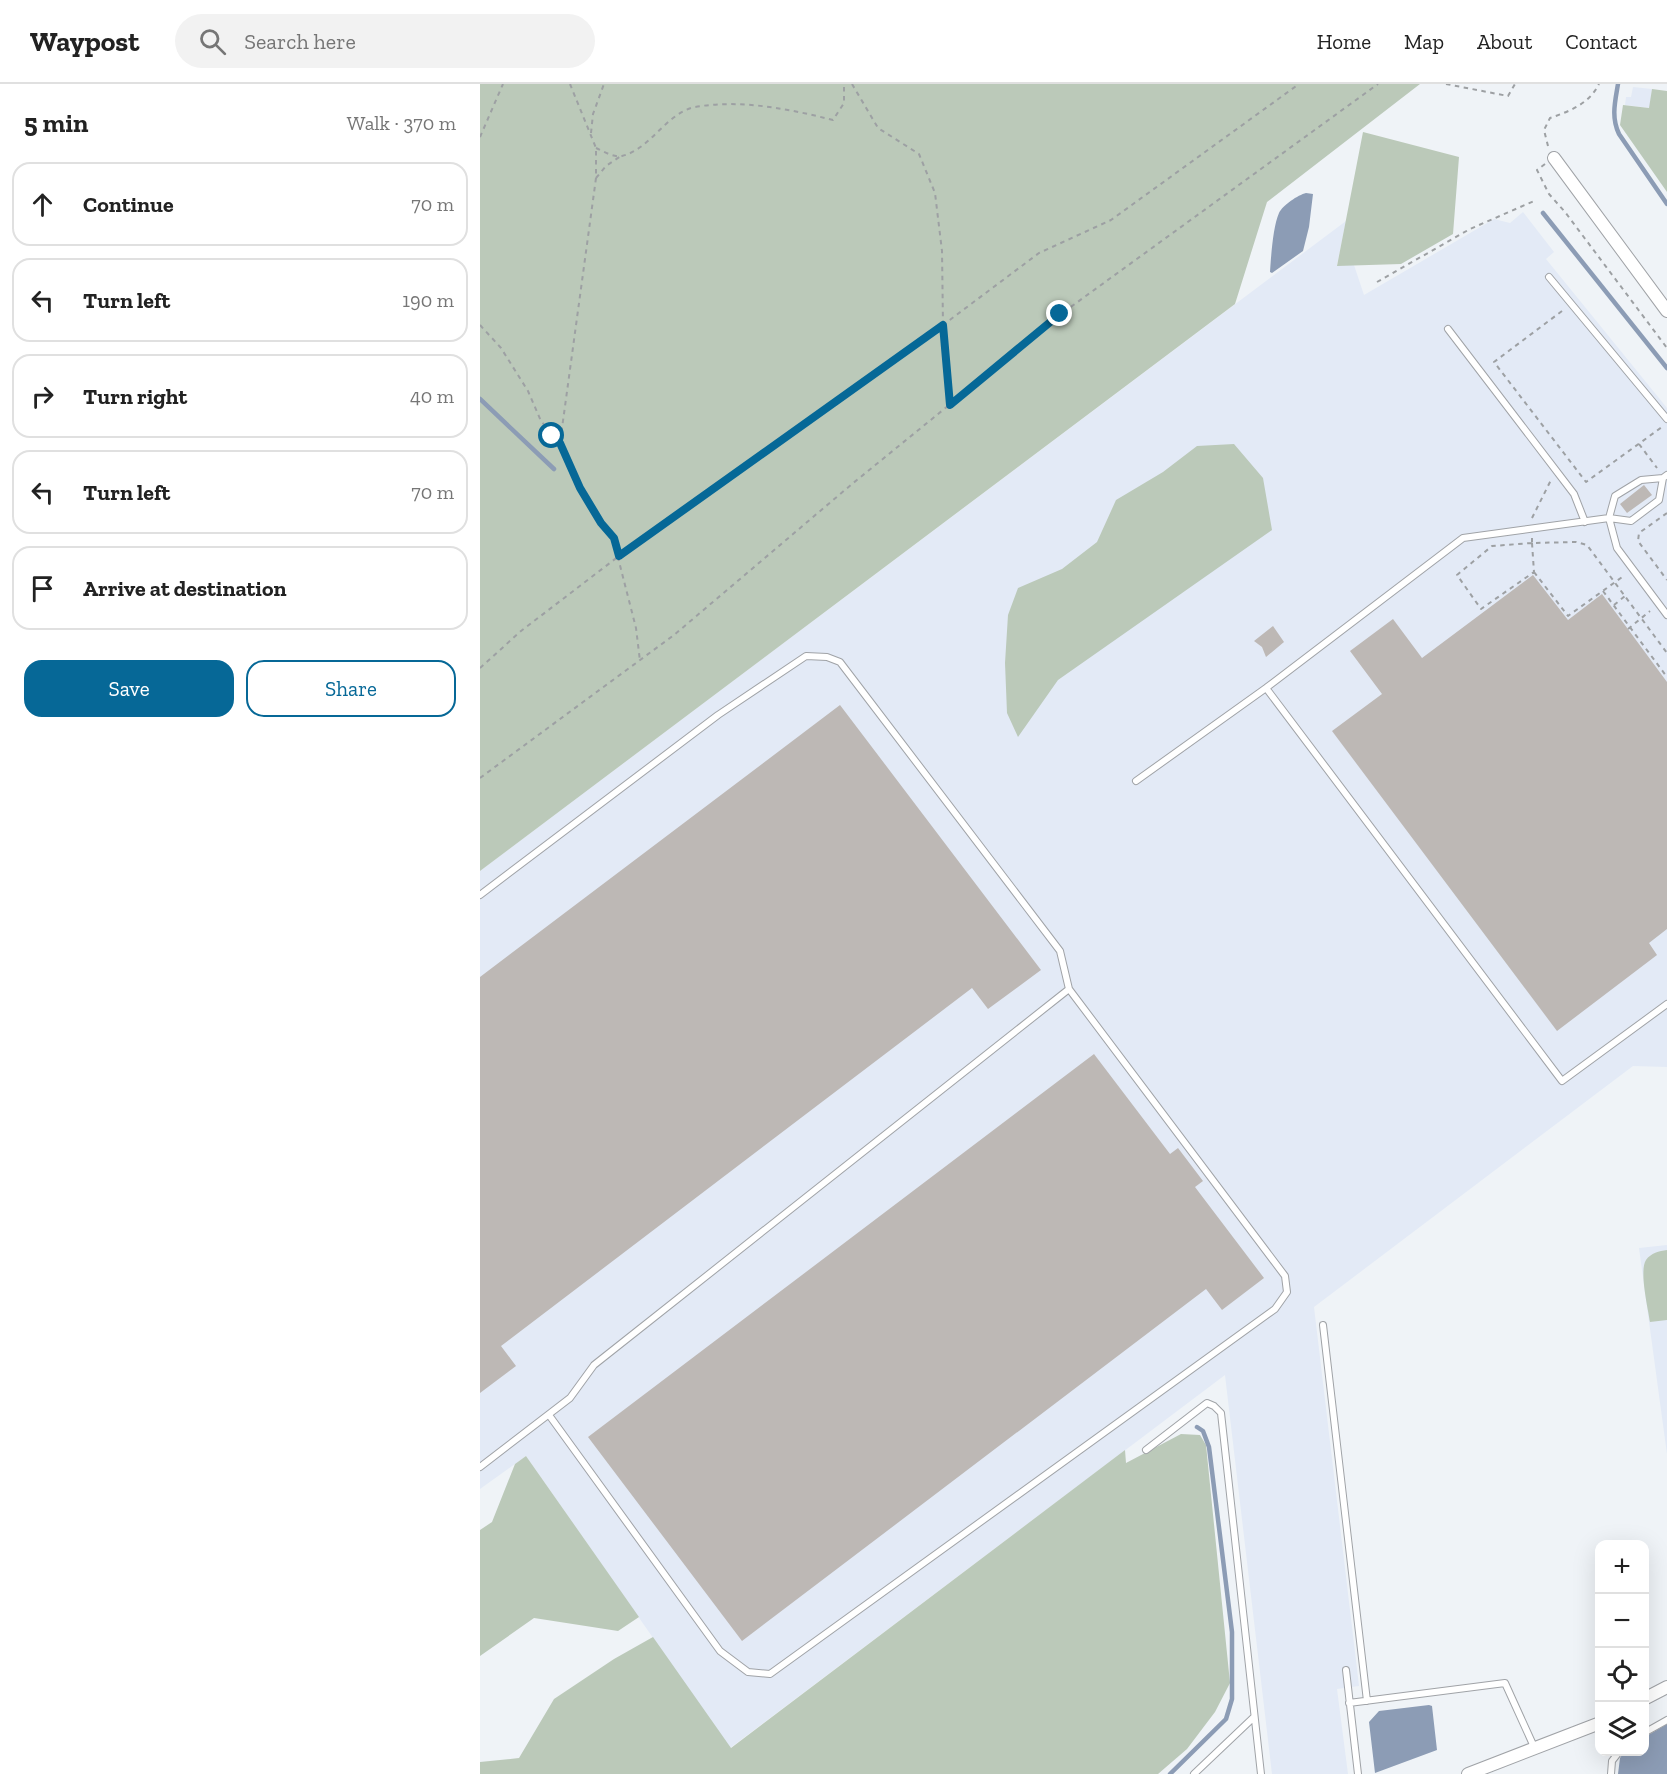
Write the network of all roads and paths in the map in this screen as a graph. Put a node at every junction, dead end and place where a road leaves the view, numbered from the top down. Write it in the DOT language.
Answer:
graph roads {
  1 [pos="503,84"];
  2 [pos="570,84"];
  3 [pos="604,84"];
  4 [pos="844,84"];
  5 [pos="852,84"];
  6 [pos="1299,84"];
  7 [pos="1378,84"];
  8 [pos="1446,84"];
  9 [pos="1515,84"];
  10 [pos="1599,84"];
  11 [pos="1550,118"];
  12 [pos="591,135"];
  13 [pos="480,137"];
  14 [pos="596,148"];
  15 [pos="621,156"];
  16 [pos="1554,158"];
  17 [pos="1537,170"];
  18 [pos="596,178"];
  19 [pos="1534,201"];
  20 [pos="1549,277"];
  21 [pos="1377,282"];
  22 [pos="1562,311"];
  23 [pos="1667,311"];
  24 [pos="480,325"];
  25 [pos="943,325"];
  26 [pos="1448,329"];
  27 [pos="1667,348"];
  28 [pos="950,405"];
  29 [pos="1667,419"];
  30 [pos="1667,424"];
  31 [pos="560,443"];
  32 [pos="1639,444"];
  33 [pos="1556,469"];
  34 [pos="1665,476"];
  35 [pos="1667,513"];
  36 [pos="1609,518"];
  37 [pos="1585,522"];
  38 [pos="1532,529"];
  39 [pos="1532,543"];
  40 [pos="619,556"];
  41 [pos="1632,570"];
  42 [pos="1534,572"];
  43 [pos="1667,580"];
  44 [pos="1615,582"];
  45 [pos="1603,591"];
  46 [pos="1625,596"];
  47 [pos="1614,605"];
  48 [pos="1659,605"];
  49 [pos="1667,615"];
  50 [pos="1642,618"];
  51 [pos="1629,628"];
  52 [pos="1667,652"];
  53 [pos="640,661"];
  54 [pos="480,669"];
  55 [pos="1667,677"];
  56 [pos="1266,688"];
  57 [pos="480,778"];
  58 [pos="1136,781"];
  59 [pos="480,895"];
  60 [pos="1069,989"];
  61 [pos="1667,1004"];
  62 [pos="1323,1325"];
  63 [pos="549,1415"];
  64 [pos="1146,1450"];
  65 [pos="480,1467"];
  66 [pos="1346,1670"];
  67 [pos="1667,1687"];
  68 [pos="1649,1696"];
  69 [pos="1367,1701"];
  70 [pos="1349,1703"];
  71 [pos="1254,1717"];
  72 [pos="1667,1720"];
  73 [pos="1595,1725"];
  74 [pos="1649,1730"];
  75 [pos="1535,1749"];
  76 [pos="1616,1756"];
  77 [pos="1194,1774"];
  78 [pos="1261,1774"];
  79 [pos="1358,1774"];
  80 [pos="1468,1774"];
  81 [pos="1611,1774"];
  1 -- 13 [label="path"];
  2 -- 12 [label="path"];
  3 -- 12 [label="path"];
  4 -- 15 [label="path"];
  5 -- 25 [label="path"];
  6 -- 25 [label="path"];
  7 -- 28 [label="path"];
  8 -- 9 [label="path"];
  10 -- 11 [label="path"];
  12 -- 14 [label="path"];
  14 -- 15 [label="path"];
  14 -- 18 [label="path"];
  15 -- 18 [label="path"];
  16 -- 23 [label="street"];
  17 -- 27 [label="path"];
  18 -- 31 [label="path"];
  19 -- 21 [label="path"];
  20 -- 29 [label="lane"];
  22 -- 32 [label="path"];
  24 -- 31 [label="path"];
  25 -- 28 [label="path"];
  25 -- 40 [label="path"];
  26 -- 33 [label="lane"];
  28 -- 53 [label="path"];
  30 -- 32 [label="path"];
  31 -- 40 [label="path"];
  32 -- 34 [label="path"];
  33 -- 37 [label="lane"];
  33 -- 38 [label="path"];
  34 -- 36 [label="lane"];
  34 -- 36 [label="lane"];
  35 -- 43 [label="path"];
  36 -- 37 [label="lane"];
  36 -- 41 [label="lane"];
  37 -- 38 [label="lane"];
  38 -- 39 [label="path"];
  38 -- 56 [label="lane"];
  39 -- 42 [label="path"];
  39 -- 42 [label="path"];
  39 -- 44 [label="path"];
  40 -- 53 [label="path"];
  40 -- 54 [label="path"];
  41 -- 44 [label="path"];
  41 -- 48 [label="lane"];
  42 -- 45 [label="path"];
  44 -- 45 [label="path"];
  44 -- 46 [label="path"];
  45 -- 47 [label="path"];
  46 -- 47 [label="path"];
  46 -- 50 [label="path"];
  47 -- 51 [label="path"];
  48 -- 49 [label="lane"];
  48 -- 50 [label="path"];
  50 -- 51 [label="path"];
  50 -- 52 [label="path"];
  51 -- 55 [label="path"];
  53 -- 57 [label="path"];
  56 -- 58 [label="lane"];
  56 -- 61 [label="lane"];
  59 -- 60 [label="lane"];
  60 -- 63 [label="lane"];
  60 -- 63 [label="lane"];
  62 -- 69 [label="lane"];
  63 -- 65 [label="lane"];
  64 -- 71 [label="lane"];
  66 -- 70 [label="lane"];
  67 -- 68 [label="street"];
  69 -- 70 [label="lane"];
  69 -- 75 [label="lane"];
  70 -- 79 [label="lane"];
  71 -- 77 [label="lane"];
  71 -- 78 [label="lane"];
  72 -- 74 [label="lane"];
  73 -- 75 [label="street"];
  75 -- 80 [label="street"];
  76 -- 81 [label="lane"];
}
